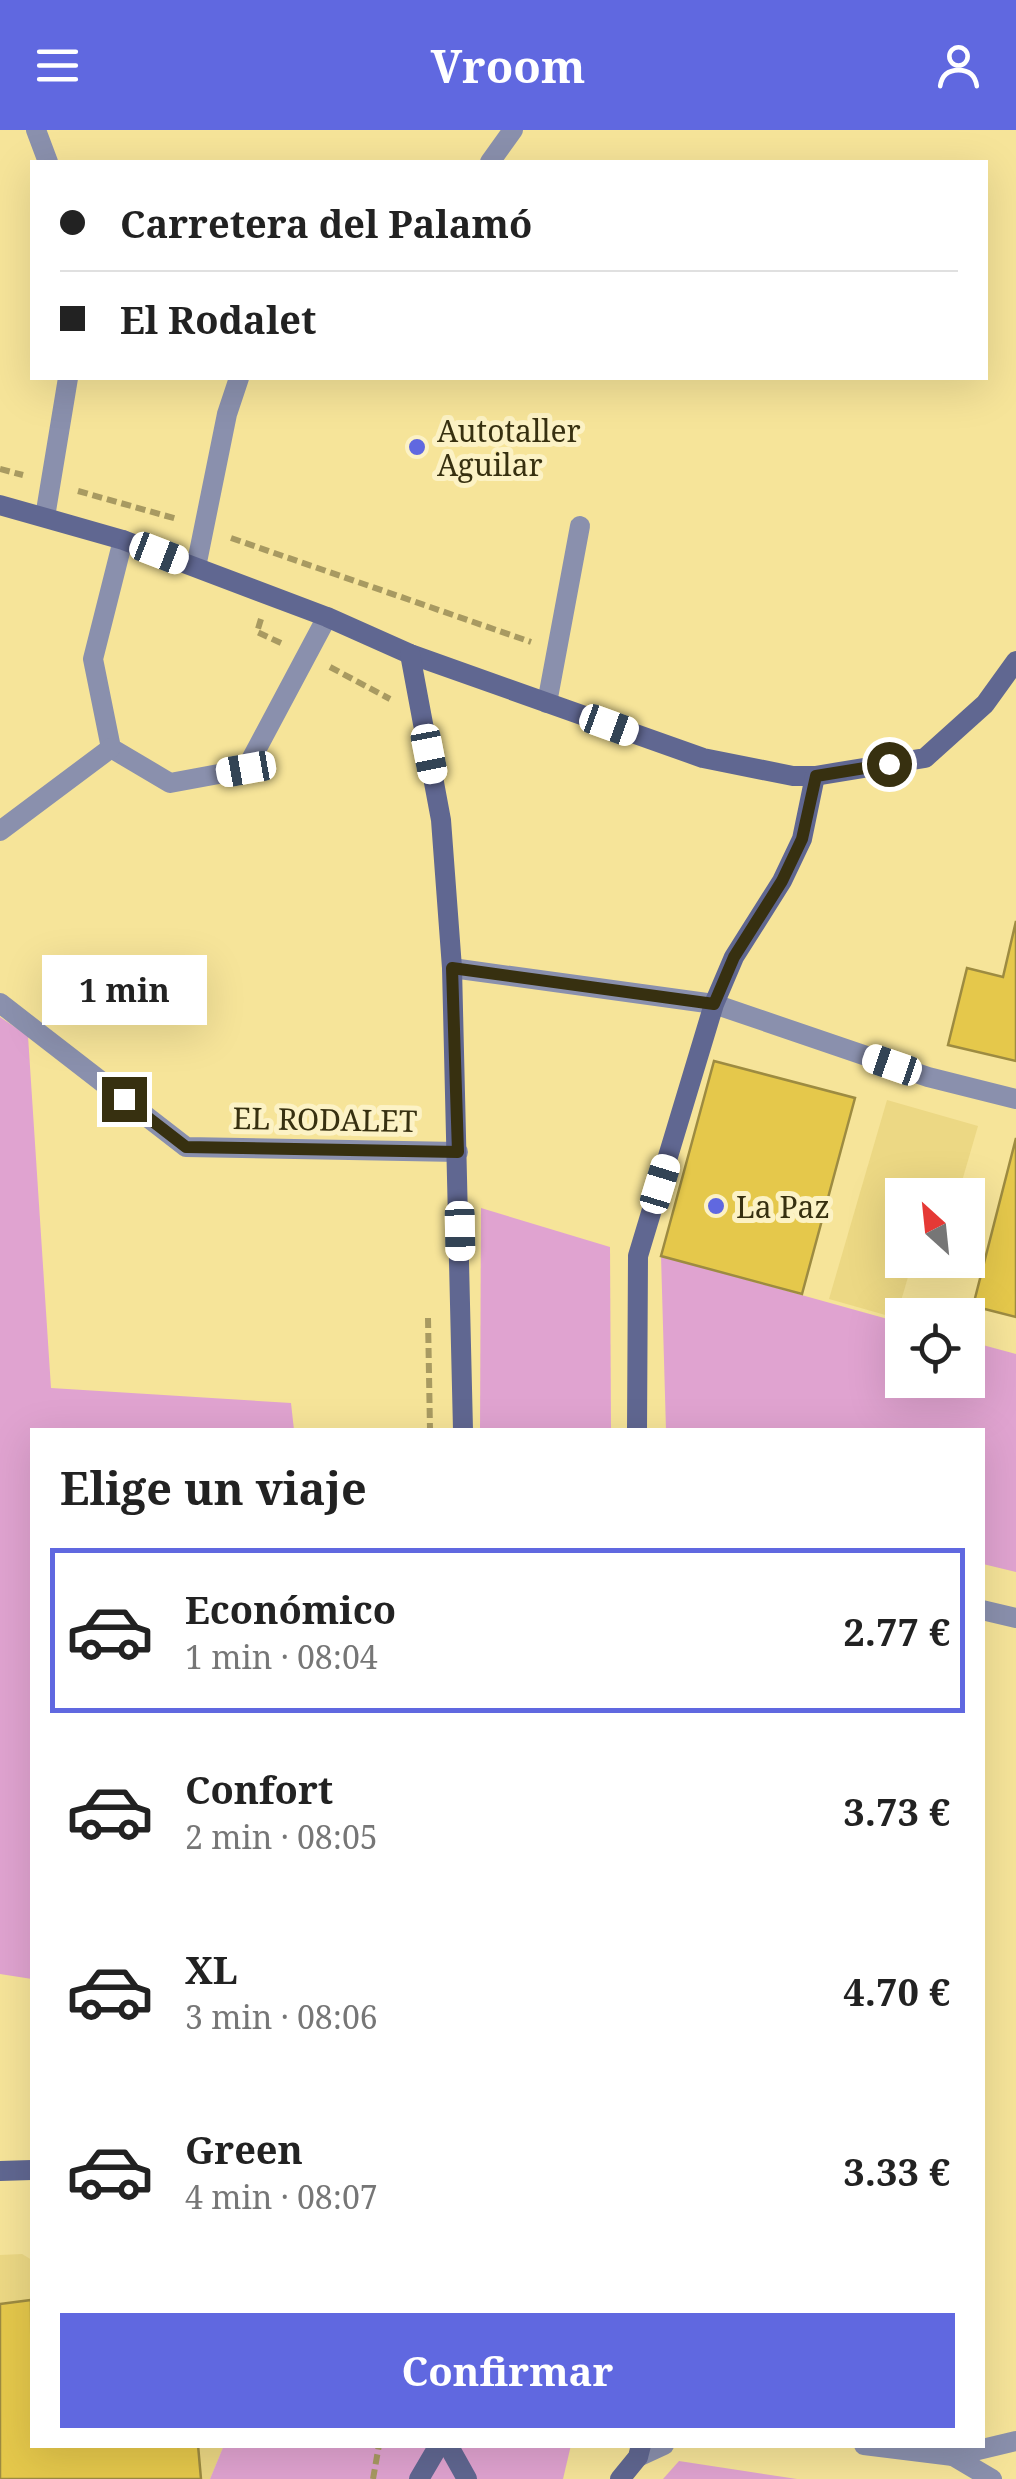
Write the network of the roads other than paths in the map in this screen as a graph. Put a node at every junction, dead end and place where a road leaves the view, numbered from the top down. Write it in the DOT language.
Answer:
graph roads {
  1 [pos="36,130"];
  2 [pos="513,130"];
  3 [pos="47,160"];
  4 [pos="491,160"];
  5 [pos="68,380"];
  6 [pos="237,380"];
  7 [pos="0,505"];
  8 [pos="45,516"];
  9 [pos="580,526"];
  10 [pos="123,540"];
  11 [pos="196,567"];
  12 [pos="327,618"];
  13 [pos="410,654"];
  14 [pos="1016,662"];
  15 [pos="547,703"];
  16 [pos="111,748"];
  17 [pos="816,776"];
  18 [pos="0,831"];
  19 [pos="452,968"];
  20 [pos="0,1003"];
  21 [pos="714,1004"];
  22 [pos="1016,1099"];
  23 [pos="458,1152"];
  24 [pos="463,1428"];
  25 [pos="637,1428"];
  26 [pos="985,1611"];
  27 [pos="1016,1618"];
  28 [pos="30,2170"];
  29 [pos="0,2171"];
  30 [pos="1016,2441"];
  31 [pos="438,2448"];
  32 [pos="450,2448"];
  33 [pos="888,2448"];
  34 [pos="640,2451"];
  35 [pos="953,2456"];
  36 [pos="419,2479"];
  37 [pos="468,2479"];
  38 [pos="620,2479"];
  39 [pos="992,2479"];
  1 -- 3 [label="street"];
  2 -- 4 [label="street"];
  5 -- 8 [label="street"];
  6 -- 11 [label="street"];
  7 -- 8 [label="street"];
  8 -- 10 [label="street"];
  9 -- 15 [label="street"];
  10 -- 11 [label="street"];
  10 -- 16 [label="street"];
  11 -- 12 [label="street"];
  12 -- 13 [label="street"];
  12 -- 16 [label="street"];
  13 -- 15 [label="street"];
  13 -- 19 [label="street"];
  14 -- 17 [label="street"];
  15 -- 17 [label="street"];
  16 -- 18 [label="street"];
  17 -- 21 [label="street"];
  19 -- 21 [label="street"];
  19 -- 23 [label="street"];
  20 -- 23 [label="street, EL RODALET"];
  21 -- 22 [label="street"];
  21 -- 25 [label="street"];
  23 -- 24 [label="street"];
  26 -- 27 [label="street"];
  28 -- 29 [label="street"];
  30 -- 35 [label="street"];
  31 -- 36 [label="street"];
  32 -- 37 [label="street"];
  33 -- 35 [label="street"];
  34 -- 38 [label="street"];
  35 -- 39 [label="street"];
}
